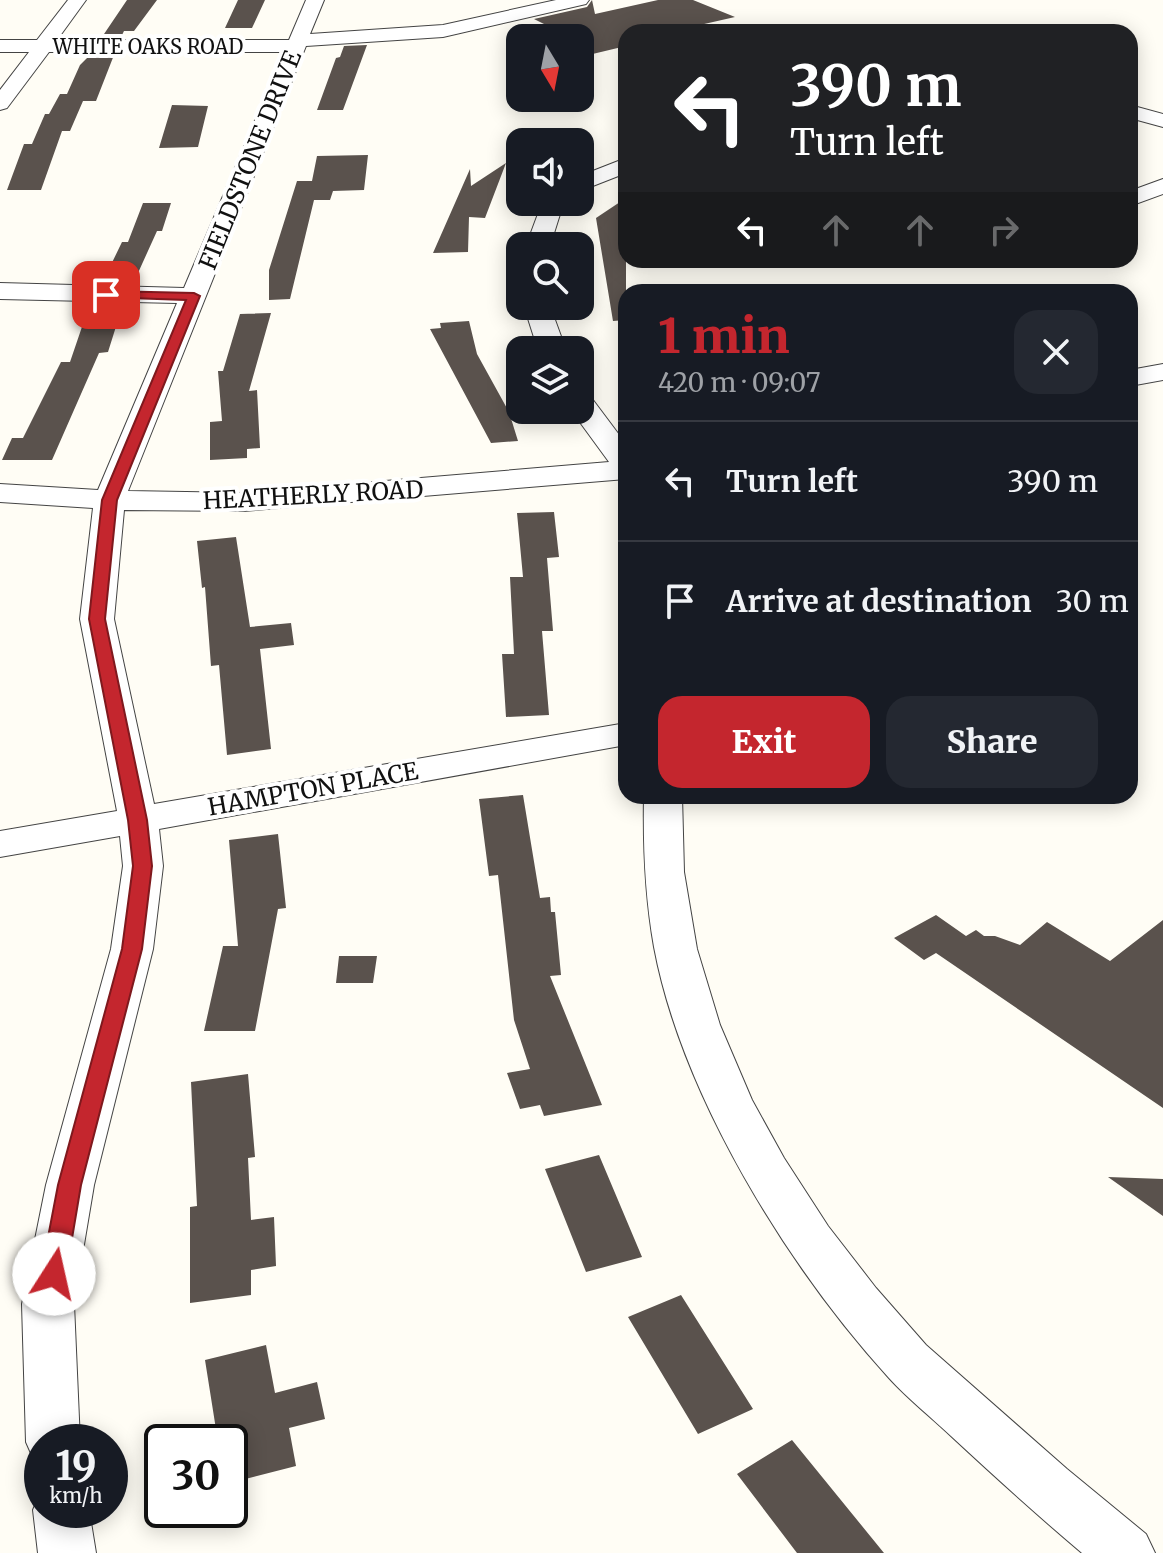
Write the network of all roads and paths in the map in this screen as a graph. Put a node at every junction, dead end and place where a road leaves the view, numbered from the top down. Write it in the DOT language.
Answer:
graph roads {
  1 [pos="77,0"];
  2 [pos="315,0"];
  3 [pos="580,0"];
  4 [pos="298,43"];
  5 [pos="0,46"];
  6 [pos="43,46"];
  7 [pos="0,104"];
  8 [pos="1138,113"];
  9 [pos="1163,121"];
  10 [pos="618,168"];
  11 [pos="594,178"];
  12 [pos="1163,186"];
  13 [pos="1138,196"];
  14 [pos="0,291"];
  15 [pos="194,296"];
  16 [pos="1163,372"];
  17 [pos="1138,377"];
  18 [pos="594,421"];
  19 [pos="618,453"];
  20 [pos="618,471"];
  21 [pos="0,493"];
  22 [pos="109,500"];
  23 [pos="618,735"];
  24 [pos="662,804"];
  25 [pos="138,820"];
  26 [pos="0,844"];
  27 [pos="52,1424"];
  28 [pos="64,1528"];
  29 [pos="67,1553"];
  30 [pos="1126,1553"];
  1 -- 6 [label="street"];
  2 -- 4 [label="street, FIELDSTONE DRIVE"];
  3 -- 4 [label="street, WHITE OAKS ROAD"];
  4 -- 6 [label="street, WHITE OAKS ROAD"];
  4 -- 15 [label="street, FIELDSTONE DRIVE"];
  5 -- 6 [label="street, WHITE OAKS ROAD"];
  6 -- 7 [label="street"];
  8 -- 9 [label="street"];
  10 -- 11 [label="street"];
  12 -- 13 [label="street"];
  14 -- 15 [label="street"];
  15 -- 22 [label="street, FIELDSTONE DRIVE"];
  16 -- 17 [label="street"];
  18 -- 19 [label="street"];
  20 -- 22 [label="street, HEATHERLY ROAD"];
  21 -- 22 [label="street, HEATHERLY ROAD"];
  22 -- 25 [label="street, FIELDSTONE DRIVE"];
  23 -- 25 [label="street, HAMPTON PLACE"];
  24 -- 30 [label="street"];
  25 -- 26 [label="street, HAMPTON PLACE"];
  25 -- 27 [label="street, FIELDSTONE DRIVE"];
  28 -- 29 [label="street"];
}
